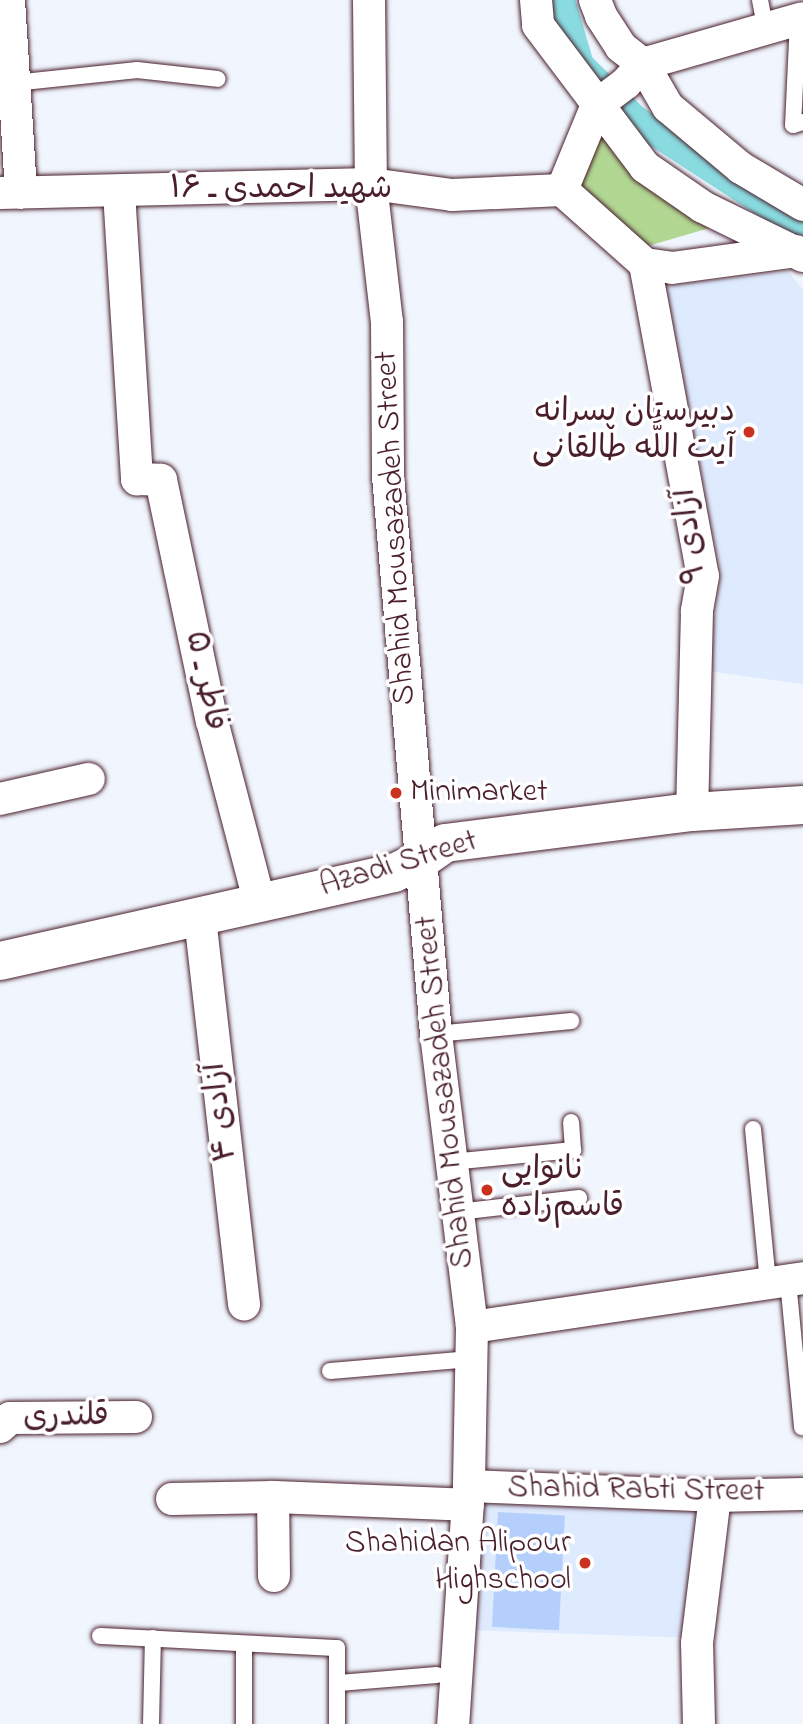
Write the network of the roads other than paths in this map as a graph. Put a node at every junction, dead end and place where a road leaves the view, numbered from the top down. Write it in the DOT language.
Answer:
graph roads {
  1 [pos="9,0"];
  2 [pos="369,0"];
  3 [pos="536,0"];
  4 [pos="595,0"];
  5 [pos="760,0"];
  6 [pos="801,19"];
  7 [pos="766,30"];
  8 [pos="635,74"];
  9 [pos="218,79"];
  10 [pos="14,83"];
  11 [pos="597,105"];
  12 [pos="803,122"];
  13 [pos="371,184"];
  14 [pos="562,190"];
  15 [pos="119,192"];
  16 [pos="10,193"];
  17 [pos="803,205"];
  18 [pos="801,251"];
  19 [pos="645,264"];
  20 [pos="89,779"];
  21 [pos="0,799"];
  22 [pos="803,805"];
  23 [pos="692,812"];
  24 [pos="421,860"];
  25 [pos="260,904"];
  26 [pos="200,918"];
  27 [pos="0,961"];
  28 [pos="570,1021"];
  29 [pos="436,1034"];
  30 [pos="571,1122"];
  31 [pos="753,1129"];
  32 [pos="451,1162"];
  33 [pos="579,1198"];
  34 [pos="458,1212"];
  35 [pos="786,1281"];
  36 [pos="244,1305"];
  37 [pos="472,1327"];
  38 [pos="471,1359"];
  39 [pos="330,1371"];
  40 [pos="136,1417"];
  41 [pos="0,1427"];
  42 [pos="802,1427"];
  43 [pos="803,1494"];
  44 [pos="468,1496"];
  45 [pos="715,1496"];
  46 [pos="273,1497"];
  47 [pos="172,1499"];
  48 [pos="274,1576"];
  49 [pos="100,1636"];
  50 [pos="153,1638"];
  51 [pos="244,1644"];
  52 [pos="437,1675"];
  53 [pos="339,1683"];
  54 [pos="151,1724"];
  55 [pos="244,1724"];
  56 [pos="337,1724"];
  57 [pos="453,1724"];
  58 [pos="699,1724"];
  1 -- 10 [label="street"];
  2 -- 13 [label="street, Shahid Mousazadeh Street"];
  3 -- 11 [label="street"];
  4 -- 8 [label="street"];
  5 -- 7 [label="lane"];
  6 -- 7 [label="street"];
  6 -- 12 [label="lane"];
  7 -- 8 [label="street"];
  8 -- 11 [label="street"];
  8 -- 17 [label="street"];
  9 -- 10 [label="lane"];
  10 -- 16 [label="street"];
  11 -- 14 [label="street"];
  11 -- 18 [label="street"];
  13 -- 14 [label="street, شهید احمدی ـ ۱۶"];
  13 -- 15 [label="street, شهید احمدی ـ ۱۶"];
  13 -- 24 [label="street, Shahid Mousazadeh Street"];
  14 -- 19 [label="street"];
  15 -- 16 [label="street, شهید احمدی ـ ۱۶"];
  15 -- 25 [label="street, فاطر ـ ۵"];
  18 -- 19 [label="street"];
  19 -- 23 [label="street, آزادی ۹"];
  20 -- 21 [label="street"];
  22 -- 23 [label="street, Azadi Street"];
  23 -- 24 [label="street, Azadi Street"];
  24 -- 25 [label="street, Azadi Street"];
  24 -- 29 [label="street, Shahid Mousazadeh Street"];
  25 -- 26 [label="street, Azadi Street"];
  26 -- 27 [label="street, Azadi Street"];
  26 -- 36 [label="street, آزادی ۴"];
  28 -- 29 [label="lane"];
  29 -- 32 [label="street, Shahid Mousazadeh Street"];
  30 -- 32 [label="lane"];
  31 -- 35 [label="lane"];
  32 -- 34 [label="street, Shahid Mousazadeh Street"];
  33 -- 34 [label="lane"];
  34 -- 37 [label="street, Shahid Mousazadeh Street"];
  35 -- 37 [label="street"];
  35 -- 42 [label="lane"];
  37 -- 38 [label="street, Shahid Mousazadeh Street"];
  38 -- 39 [label="lane"];
  38 -- 44 [label="street, Shahid Mousazadeh Street"];
  40 -- 41 [label="street, قلندری"];
  43 -- 45 [label="street, Shahid Rabti Street"];
  44 -- 45 [label="street, Shahid Rabti Street"];
  44 -- 46 [label="street, Shahid Rabti Street"];
  44 -- 57 [label="street, Shahid Mousazadeh Street"];
  45 -- 58 [label="street"];
  46 -- 47 [label="street, Shahid Rabti Street"];
  46 -- 48 [label="street"];
  49 -- 50 [label="lane"];
  50 -- 51 [label="lane"];
  50 -- 54 [label="lane"];
  51 -- 53 [label="lane"];
  51 -- 55 [label="lane"];
  52 -- 53 [label="lane"];
  53 -- 56 [label="lane"];
}
